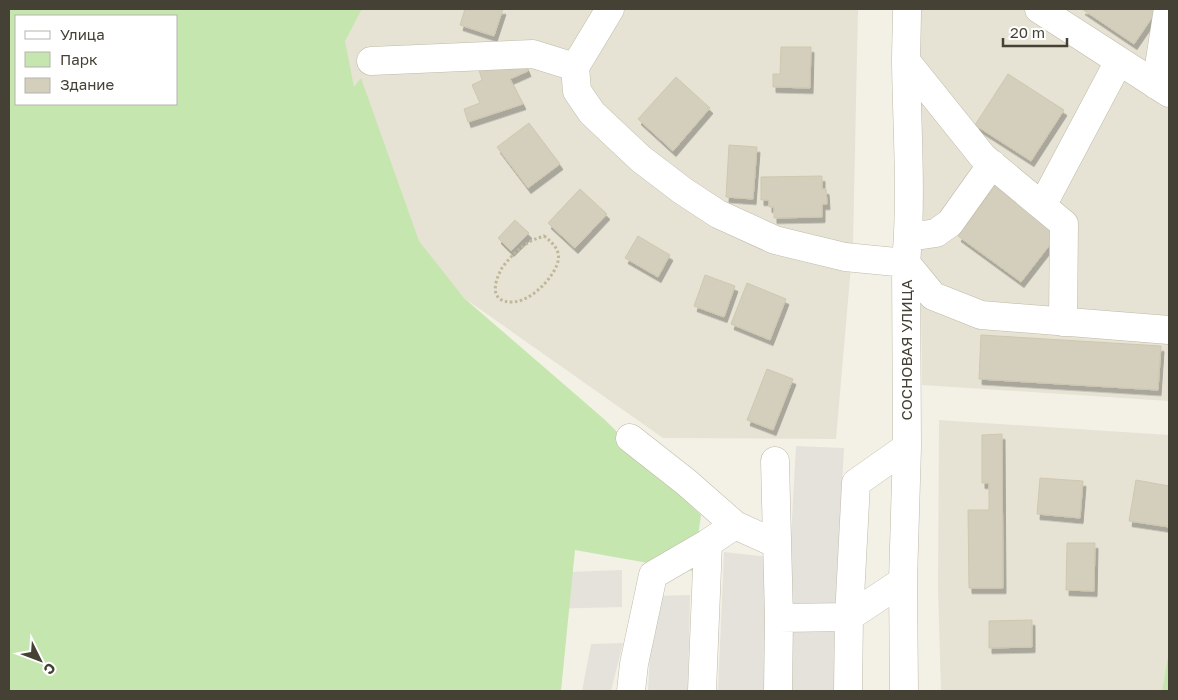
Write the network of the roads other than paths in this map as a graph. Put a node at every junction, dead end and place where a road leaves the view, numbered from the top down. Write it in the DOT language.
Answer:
graph roads {
  1 [pos="610,9"];
  2 [pos="907,9"];
  3 [pos="1039,9"];
  4 [pos="1168,9"];
  5 [pos="371,61"];
  6 [pos="906,61"];
  7 [pos="1119,61"];
  8 [pos="575,67"];
  9 [pos="1163,89"];
  10 [pos="992,164"];
  11 [pos="1042,206"];
  12 [pos="908,250"];
  13 [pos="1063,322"];
  14 [pos="1169,330"];
  15 [pos="630,438"];
  16 [pos="907,447"];
  17 [pos="776,461"];
  18 [pos="735,525"];
  19 [pos="708,543"];
  20 [pos="777,544"];
  21 [pos="903,581"];
  22 [pos="849,617"];
  23 [pos="779,618"];
  24 [pos="631,691"];
  25 [pos="702,691"];
  26 [pos="778,691"];
  27 [pos="848,691"];
  28 [pos="904,691"];
  1 -- 8 [label="street"];
  2 -- 6 [label="street, СОСНОВАЯ УЛИЦА"];
  3 -- 7 [label="street"];
  4 -- 9 [label="street"];
  5 -- 8 [label="street"];
  6 -- 10 [label="street"];
  6 -- 12 [label="street, СОСНОВАЯ УЛИЦА"];
  7 -- 9 [label="street"];
  7 -- 11 [label="street"];
  8 -- 12 [label="street"];
  10 -- 11 [label="street"];
  10 -- 12 [label="street"];
  11 -- 13 [label="street"];
  12 -- 13 [label="street"];
  12 -- 16 [label="street, СОСНОВАЯ УЛИЦА"];
  13 -- 14 [label="street"];
  15 -- 18 [label="street"];
  16 -- 21 [label="street, СОСНОВАЯ УЛИЦА"];
  16 -- 22 [label="street"];
  17 -- 20 [label="street"];
  18 -- 19 [label="street"];
  18 -- 20 [label="street"];
  19 -- 24 [label="street"];
  19 -- 25 [label="street"];
  20 -- 23 [label="street"];
  21 -- 22 [label="street"];
  21 -- 28 [label="street, СОСНОВАЯ УЛИЦА"];
  22 -- 23 [label="street"];
  22 -- 27 [label="street"];
  23 -- 26 [label="street"];
}
